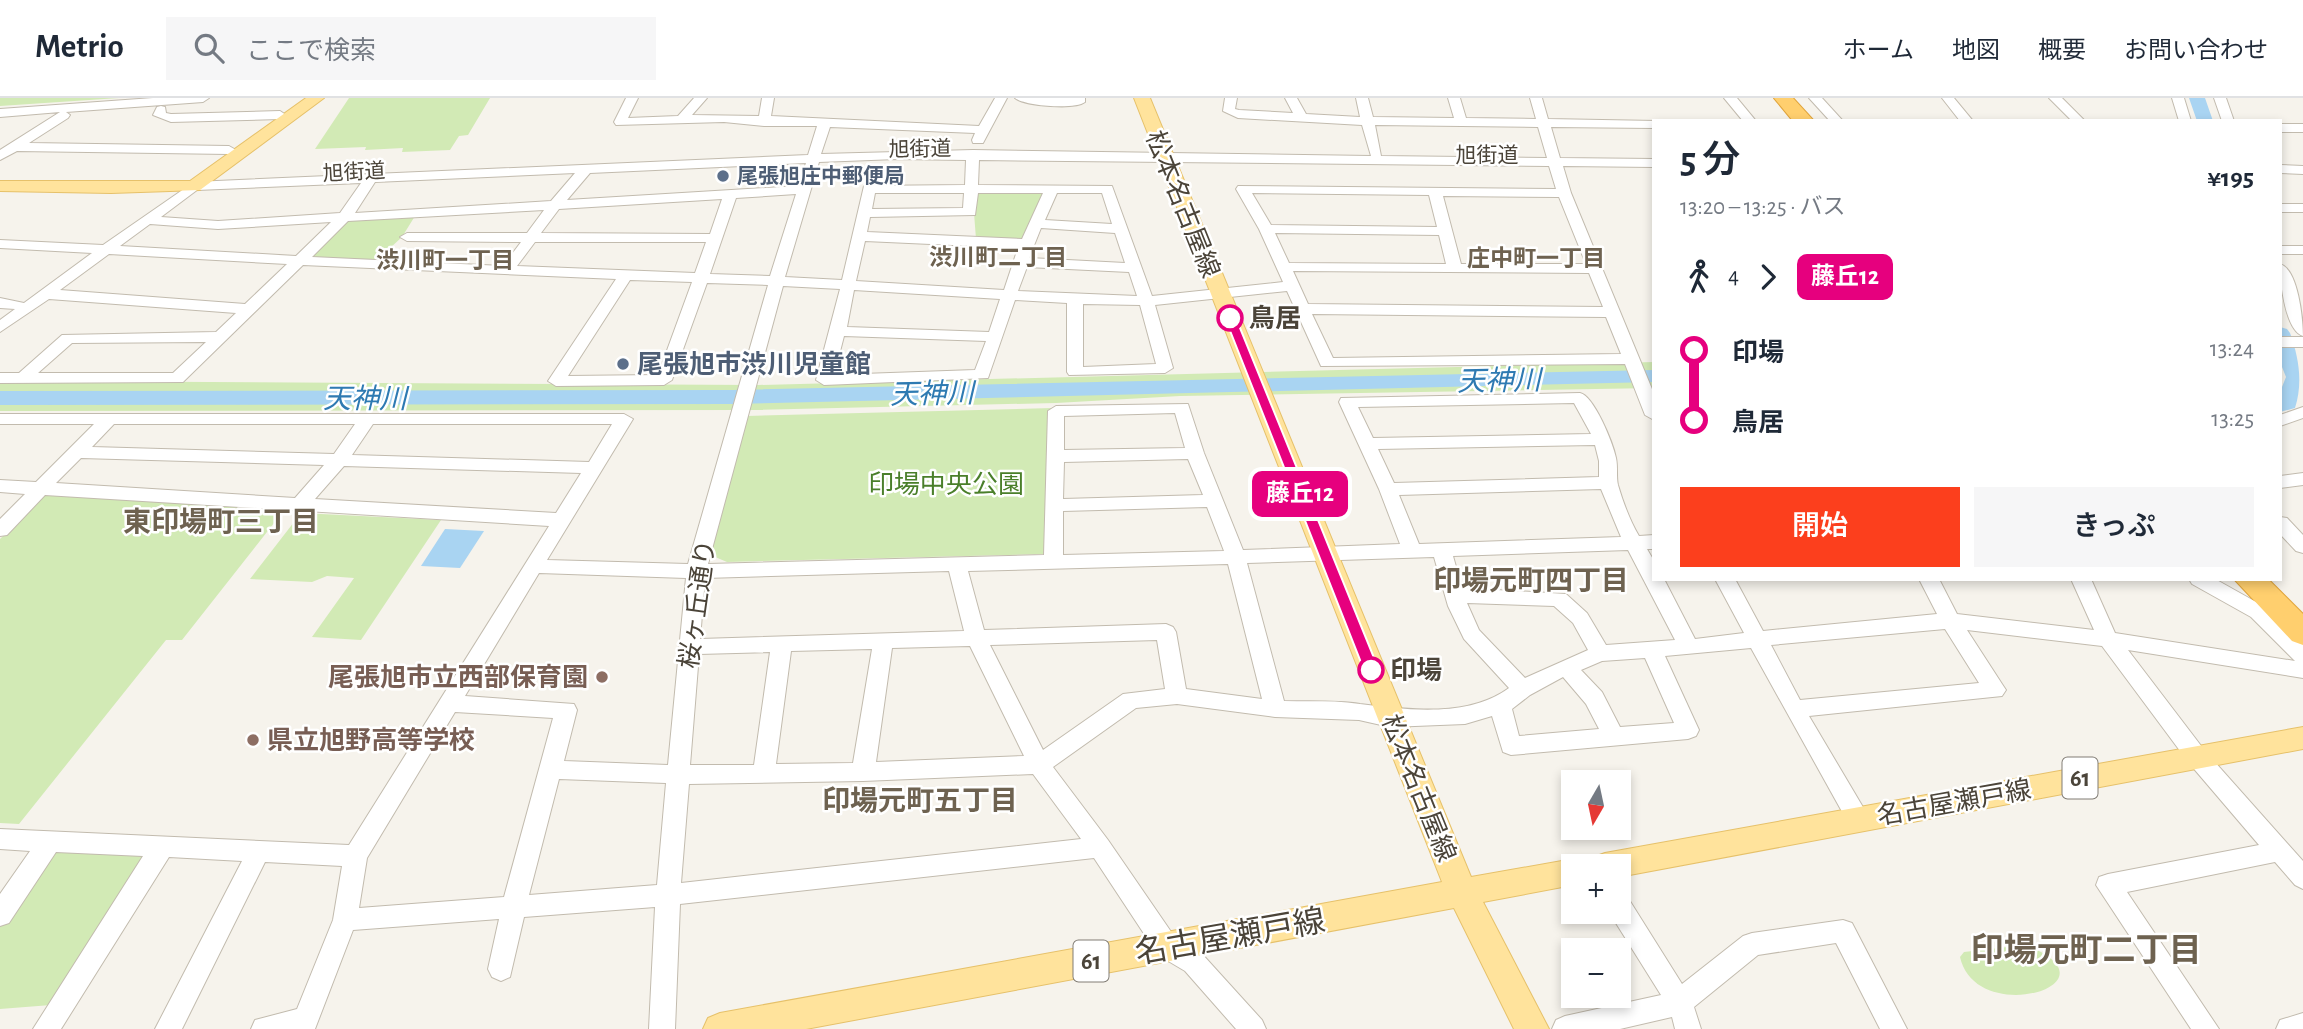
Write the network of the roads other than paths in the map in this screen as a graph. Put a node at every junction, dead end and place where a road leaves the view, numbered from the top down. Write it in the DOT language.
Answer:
graph roads {
  1 [pos="305,98"];
  2 [pos="316,98"];
  3 [pos="632,98"];
  4 [pos="701,98"];
  5 [pos="768,98"];
  6 [pos="1001,98"];
  7 [pos="1021,98"];
  8 [pos="1079,98"];
  9 [pos="1142,98"];
  10 [pos="1231,98"];
  11 [pos="1291,98"];
  12 [pos="1362,98"];
  13 [pos="1454,98"];
  14 [pos="1536,98"];
  15 [pos="1730,98"];
  16 [pos="1767,98"];
  17 [pos="1783,98"];
  18 [pos="1815,98"];
  19 [pos="1948,98"];
  20 [pos="2054,98"];
  21 [pos="2178,98"];
  22 [pos="2220,98"];
  23 [pos="196,99"];
  24 [pos="161,110"];
  25 [pos="64,115"];
  26 [pos="280,115"];
  27 [pos="0,116"];
  28 [pos="1301,117"];
  29 [pos="682,119"];
  30 [pos="1748,119"];
  31 [pos="1785,119"];
  32 [pos="1802,119"];
  33 [pos="1835,119"];
  34 [pos="1965,119"];
  35 [pos="2077,119"];
  36 [pos="2184,119"];
  37 [pos="2227,119"];
  38 [pos="1367,121"];
  39 [pos="764,122"];
  40 [pos="1461,122"];
  41 [pos="1542,123"];
  42 [pos="824,124"];
  43 [pos="1652,124"];
  44 [pos="2282,128"];
  45 [pos="2303,128"];
  46 [pos="983,130"];
  47 [pos="15,147"];
  48 [pos="229,150"];
  49 [pos="973,151"];
  50 [pos="1164,153"];
  51 [pos="1376,154"];
  52 [pos="814,155"];
  53 [pos="0,156"];
  54 [pos="1652,156"];
  55 [pos="1553,159"];
  56 [pos="1652,163"];
  57 [pos="2303,164"];
  58 [pos="2282,167"];
  59 [pos="2282,167"];
  60 [pos="587,168"];
  61 [pos="2303,170"];
  62 [pos="1410,176"];
  63 [pos="372,177"];
  64 [pos="0,179"];
  65 [pos="191,182"];
  66 [pos="0,186"];
  67 [pos="973,187"];
  68 [pos="1052,189"];
  69 [pos="802,190"];
  70 [pos="1435,192"];
  71 [pos="1564,193"];
  72 [pos="731,194"];
  73 [pos="555,205"];
  74 [pos="2282,208"];
  75 [pos="2303,208"];
  76 [pos="422,213"];
  77 [pos="864,213"];
  78 [pos="345,217"];
  79 [pos="147,220"];
  80 [pos="1037,223"];
  81 [pos="1120,229"];
  82 [pos="1266,229"];
  83 [pos="1445,231"];
  84 [pos="532,236"];
  85 [pos="860,236"];
  86 [pos="407,237"];
  87 [pos="716,238"];
  88 [pos="0,244"];
  89 [pos="1027,244"];
  90 [pos="2282,250"];
  91 [pos="2303,250"];
  92 [pos="96,251"];
  93 [pos="297,261"];
  94 [pos="1021,262"];
  95 [pos="378,265"];
  96 [pos="1283,267"];
  97 [pos="1133,268"];
  98 [pos="1455,269"];
  99 [pos="507,270"];
  100 [pos="1595,270"];
  101 [pos="2282,271"];
  102 [pos="625,276"];
  103 [pos="702,278"];
  104 [pos="776,281"];
  105 [pos="849,285"];
  106 [pos="1291,286"];
  107 [pos="1010,293"];
  108 [pos="46,294"];
  109 [pos="2297,294"];
  110 [pos="1220,295"];
  111 [pos="1076,299"];
  112 [pos="1146,301"];
  113 [pos="0,303"];
  114 [pos="17,304"];
  115 [pos="248,309"];
  116 [pos="1303,309"];
  117 [pos="1612,312"];
  118 [pos="0,316"];
  119 [pos="0,327"];
  120 [pos="838,331"];
  121 [pos="219,337"];
  122 [pos="995,337"];
  123 [pos="2302,339"];
  124 [pos="2282,342"];
  125 [pos="1632,362"];
  126 [pos="25,376"];
  127 [pos="0,378"];
  128 [pos="1652,410"];
  129 [pos="2303,412"];
  130 [pos="110,418"];
  131 [pos="369,418"];
  132 [pos="0,419"];
  133 [pos="2282,420"];
  134 [pos="1602,439"];
  135 [pos="1368,444"];
  136 [pos="77,453"];
  137 [pos="1195,453"];
  138 [pos="1056,456"];
  139 [pos="340,460"];
  140 [pos="594,468"];
  141 [pos="2303,479"];
  142 [pos="2282,482"];
  143 [pos="1608,483"];
  144 [pos="0,485"];
  145 [pos="40,489"];
  146 [pos="1388,489"];
  147 [pos="1215,501"];
  148 [pos="300,503"];
  149 [pos="1055,505"];
  150 [pos="560,520"];
  151 [pos="2282,525"];
  152 [pos="0,530"];
  153 [pos="1644,543"];
  154 [pos="2303,546"];
  155 [pos="1441,549"];
  156 [pos="1412,550"];
  157 [pos="1325,554"];
  158 [pos="1236,557"];
  159 [pos="1053,561"];
  160 [pos="956,564"];
  161 [pos="533,566"];
  162 [pos="696,571"];
  163 [pos="1652,572"];
  164 [pos="1655,581"];
  165 [pos="1726,581"];
  166 [pos="1930,581"];
  167 [pos="2082,581"];
  168 [pos="2203,581"];
  169 [pos="2259,581"];
  170 [pos="2260,581"];
  171 [pos="1457,595"];
  172 [pos="2303,607"];
  173 [pos="1950,621"];
  174 [pos="2303,633"];
  175 [pos="976,637"];
  176 [pos="1756,639"];
  177 [pos="2108,639"];
  178 [pos="883,641"];
  179 [pos="782,643"];
  180 [pos="689,647"];
  181 [pos="1689,647"];
  182 [pos="1651,649"];
  183 [pos="1600,653"];
  184 [pos="2303,656"];
  185 [pos="1566,667"];
  186 [pos="2303,670"];
  187 [pos="1523,689"];
  188 [pos="1177,696"];
  189 [pos="448,704"];
  190 [pos="1500,706"];
  191 [pos="1275,709"];
  192 [pos="1794,709"];
  193 [pos="1390,718"];
  194 [pos="1614,737"];
  195 [pos="2303,738"];
  196 [pos="2197,757"];
  197 [pos="1039,765"];
  198 [pos="550,770"];
  199 [pos="863,772"];
  200 [pos="764,774"];
  201 [pos="677,775"];
  202 [pos="1857,818"];
  203 [pos="0,839"];
  204 [pos="49,842"];
  205 [pos="1100,847"];
  206 [pos="161,849"];
  207 [pos="2280,851"];
  208 [pos="258,853"];
  209 [pos="355,856"];
  210 [pos="1631,861"];
  211 [pos="1561,874"];
  212 [pos="2303,878"];
  213 [pos="1462,893"];
  214 [pos="668,895"];
  215 [pos="514,905"];
  216 [pos="0,915"];
  217 [pos="345,920"];
  218 [pos="1630,924"];
  219 [pos="1167,947"];
  220 [pos="501,969"];
  221 [pos="1679,1003"];
  222 [pos="303,1024"];
  223 [pos="2303,1026"];
  224 [pos="46,1029"];
  225 [pos="168,1029"];
  226 [pos="264,1029"];
  227 [pos="662,1029"];
  228 [pos="720,1029"];
  229 [pos="1253,1029"];
  230 [pos="1532,1029"];
  231 [pos="1565,1029"];
  232 [pos="1688,1029"];
  233 [pos="1894,1029"];
  234 [pos="2206,1029"];
  235 [pos="2288,1029"];
  1 -- 26 [label="main road"];
  2 -- 65 [label="main road"];
  3 -- 29 [label="street"];
  4 -- 29 [label="street"];
  5 -- 39 [label="street"];
  6 -- 46 [label="street"];
  7 -- 8 [label="street"];
  9 -- 50 [label="main road, 松本名古屋線"];
  10 -- 28 [label="street"];
  11 -- 28 [label="street"];
  12 -- 38 [label="street"];
  13 -- 40 [label="street"];
  14 -- 41 [label="street"];
  15 -- 30 [label="street"];
  16 -- 31 [label="highway"];
  17 -- 32 [label="highway"];
  18 -- 33 [label="street"];
  19 -- 34 [label="street"];
  20 -- 35 [label="street"];
  21 -- 36 [label="street"];
  22 -- 37 [label="street"];
  23 -- 24 [label="street"];
  23 -- 27 [label="street"];
  24 -- 25 [label="street"];
  24 -- 26 [label="street"];
  25 -- 27 [label="street"];
  25 -- 47 [label="street"];
  26 -- 48 [label="main road"];
  28 -- 38 [label="street"];
  29 -- 39 [label="street"];
  38 -- 40 [label="street"];
  38 -- 51 [label="street"];
  39 -- 42 [label="street"];
  40 -- 41 [label="street"];
  41 -- 43 [label="street"];
  41 -- 55 [label="street"];
  42 -- 46 [label="street"];
  42 -- 52 [label="street, 桜ヶ丘通り"];
  44 -- 45 [label="street"];
  46 -- 49 [label="street"];
  47 -- 48 [label="street"];
  47 -- 53 [label="street"];
  48 -- 65 [label="main road"];
  49 -- 50 [label="street, 旭街道"];
  49 -- 52 [label="street, 旭街道"];
  49 -- 67 [label="street"];
  50 -- 51 [label="street, 旭街道"];
  50 -- 62 [label="street, 旭街道"];
  50 -- 110 [label="main road, 松本名古屋線"];
  51 -- 55 [label="street, 旭街道"];
  52 -- 60 [label="street, 旭街道"];
  52 -- 65 [label="street, 旭街道"];
  52 -- 69 [label="street, 桜ヶ丘通り"];
  54 -- 55 [label="street, 旭街道"];
  55 -- 56 [label="street, 旭街道"];
  55 -- 62 [label="street, 旭街道"];
  55 -- 71 [label="street"];
  57 -- 58 [label="street"];
  59 -- 61 [label="street"];
  60 -- 63 [label="street, 旭街道"];
  60 -- 73 [label="street"];
  62 -- 70 [label="street"];
  62 -- 82 [label="street"];
  63 -- 65 [label="street, 旭街道"];
  63 -- 78 [label="street"];
  64 -- 65 [label="main road"];
  65 -- 66 [label="main road"];
  65 -- 79 [label="street"];
  65 -- 92 [label="street"];
  67 -- 68 [label="street"];
  67 -- 77 [label="street"];
  67 -- 77 [label="street"];
  68 -- 80 [label="street"];
  68 -- 81 [label="street"];
  69 -- 72 [label="street"];
  69 -- 104 [label="street, 桜ヶ丘通り"];
  70 -- 71 [label="street"];
  70 -- 83 [label="street"];
  71 -- 100 [label="street"];
  72 -- 73 [label="street"];
  72 -- 87 [label="street"];
  73 -- 76 [label="street"];
  73 -- 84 [label="street"];
  74 -- 75 [label="street"];
  76 -- 78 [label="street"];
  76 -- 86 [label="street"];
  77 -- 85 [label="street"];
  78 -- 79 [label="street"];
  78 -- 93 [label="street"];
  79 -- 92 [label="street"];
  80 -- 81 [label="street"];
  80 -- 89 [label="street"];
  81 -- 97 [label="street"];
  82 -- 83 [label="street"];
  82 -- 96 [label="street"];
  83 -- 98 [label="street"];
  84 -- 86 [label="street"];
  84 -- 87 [label="street"];
  84 -- 99 [label="street"];
  85 -- 89 [label="street"];
  85 -- 105 [label="street"];
  86 -- 95 [label="street"];
  87 -- 103 [label="street"];
  88 -- 92 [label="street"];
  89 -- 94 [label="street"];
  90 -- 91 [label="street"];
  92 -- 93 [label="street"];
  92 -- 108 [label="street"];
  92 -- 114 [label="street"];
  93 -- 95 [label="street"];
  93 -- 115 [label="street"];
  94 -- 97 [label="street"];
  94 -- 107 [label="street"];
  95 -- 99 [label="street"];
  96 -- 98 [label="street"];
  96 -- 106 [label="street"];
  97 -- 112 [label="street"];
  98 -- 100 [label="street"];
  99 -- 102 [label="street"];
  100 -- 117 [label="street"];
  101 -- 109 [label="street"];
  102 -- 103 [label="street"];
  102 -- 103 [label="street"];
  103 -- 104 [label="street"];
  104 -- 105 [label="street"];
  104 -- 162 [label="street, 桜ヶ丘通り"];
  105 -- 107 [label="street"];
  105 -- 120 [label="street"];
  106 -- 110 [label="street"];
  106 -- 116 [label="street"];
  107 -- 111 [label="street"];
  107 -- 122 [label="street"];
  108 -- 115 [label="street"];
  108 -- 119 [label="street"];
  109 -- 123 [label="street"];
  110 -- 112 [label="street"];
  110 -- 157 [label="main road, 松本名古屋線"];
  111 -- 112 [label="street"];
  111 -- 112 [label="street"];
  113 -- 114 [label="street"];
  114 -- 118 [label="street"];
  115 -- 121 [label="street"];
  116 -- 117 [label="street"];
  116 -- 125 [label="street"];
  117 -- 125 [label="street"];
  120 -- 122 [label="street"];
  120 -- 122 [label="street"];
  121 -- 126 [label="street"];
  121 -- 126 [label="street"];
  123 -- 124 [label="street"];
  125 -- 128 [label="street"];
  126 -- 127 [label="street"];
  129 -- 133 [label="street"];
  130 -- 131 [label="street"];
  130 -- 132 [label="street"];
  130 -- 136 [label="street"];
  131 -- 139 [label="street"];
  131 -- 140 [label="street"];
  134 -- 135 [label="street"];
  134 -- 135 [label="street"];
  134 -- 143 [label="street"];
  135 -- 146 [label="street"];
  136 -- 139 [label="street"];
  136 -- 145 [label="street"];
  137 -- 138 [label="street"];
  137 -- 138 [label="street"];
  137 -- 147 [label="street"];
  138 -- 149 [label="street"];
  139 -- 140 [label="street"];
  139 -- 148 [label="street"];
  140 -- 150 [label="street"];
  141 -- 142 [label="street"];
  143 -- 146 [label="street"];
  143 -- 153 [label="street"];
  144 -- 145 [label="street"];
  145 -- 148 [label="street"];
  145 -- 152 [label="street"];
  146 -- 156 [label="street"];
  147 -- 149 [label="street"];
  147 -- 158 [label="street"];
  148 -- 150 [label="street"];
  149 -- 159 [label="street"];
  150 -- 161 [label="street"];
  151 -- 154 [label="street"];
  153 -- 155 [label="street"];
  153 -- 163 [label="street"];
  155 -- 156 [label="street"];
  155 -- 171 [label="street"];
  156 -- 157 [label="street"];
  157 -- 158 [label="street"];
  157 -- 193 [label="main road, 松本名古屋線"];
  158 -- 159 [label="street"];
  158 -- 191 [label="street"];
  159 -- 160 [label="street"];
  160 -- 162 [label="street"];
  160 -- 175 [label="street"];
  161 -- 162 [label="street"];
  161 -- 189 [label="street"];
  162 -- 180 [label="street, 桜ヶ丘通り"];
  164 -- 181 [label="street"];
  165 -- 176 [label="street"];
  166 -- 173 [label="street"];
  167 -- 177 [label="street"];
  168 -- 184 [label="street"];
  169 -- 174 [label="highway"];
  170 -- 172 [label="highway"];
  171 -- 183 [label="street"];
  171 -- 187 [label="street"];
  173 -- 176 [label="street"];
  173 -- 177 [label="street"];
  173 -- 192 [label="street"];
  175 -- 178 [label="street"];
  175 -- 188 [label="street"];
  175 -- 197 [label="street"];
  176 -- 181 [label="street"];
  176 -- 192 [label="street"];
  177 -- 186 [label="street"];
  177 -- 196 [label="street"];
  178 -- 179 [label="street"];
  178 -- 199 [label="street"];
  179 -- 180 [label="street"];
  179 -- 200 [label="street"];
  180 -- 201 [label="street, 桜ヶ丘通り"];
  181 -- 182 [label="street"];
  182 -- 183 [label="street"];
  182 -- 194 [label="street"];
  183 -- 185 [label="street"];
  185 -- 187 [label="street"];
  185 -- 194 [label="street"];
  187 -- 190 [label="street"];
  188 -- 191 [label="street"];
  188 -- 197 [label="street"];
  189 -- 198 [label="street"];
  189 -- 209 [label="street"];
  190 -- 193 [label="street"];
  190 -- 194 [label="street"];
  191 -- 193 [label="street"];
  192 -- 202 [label="street"];
  193 -- 213 [label="main road, 松本名古屋線"];
  195 -- 196 [label="main road, 名古屋瀬戸線 / 61"];
  196 -- 202 [label="main road, 名古屋瀬戸線 / 61"];
  196 -- 207 [label="street"];
  197 -- 199 [label="street"];
  197 -- 205 [label="street"];
  198 -- 201 [label="street"];
  198 -- 215 [label="street"];
  199 -- 200 [label="street"];
  200 -- 201 [label="street"];
  201 -- 214 [label="street, 桜ヶ丘通り"];
  202 -- 210 [label="main road, 名古屋瀬戸線 / 61"];
  203 -- 204 [label="street"];
  204 -- 206 [label="street"];
  204 -- 216 [label="street"];
  205 -- 214 [label="street"];
  205 -- 219 [label="street"];
  206 -- 208 [label="street"];
  206 -- 224 [label="street"];
  207 -- 212 [label="street"];
  207 -- 234 [label="street"];
  208 -- 209 [label="street"];
  208 -- 225 [label="street"];
  209 -- 217 [label="street"];
  211 -- 213 [label="main road, 名古屋瀬戸線 / 61"];
  213 -- 219 [label="main road, 名古屋瀬戸線 / 61"];
  213 -- 230 [label="main road, 松本名古屋線"];
  214 -- 215 [label="street"];
  214 -- 227 [label="street, 桜ヶ丘通り"];
  215 -- 217 [label="street"];
  215 -- 220 [label="street"];
  217 -- 222 [label="street"];
  218 -- 221 [label="street"];
  219 -- 228 [label="main road, 名古屋瀬戸線 / 61"];
  219 -- 229 [label="street"];
  221 -- 231 [label="street"];
  221 -- 232 [label="street"];
  221 -- 233 [label="street"];
  222 -- 226 [label="street"];
  223 -- 235 [label="street"];
}
